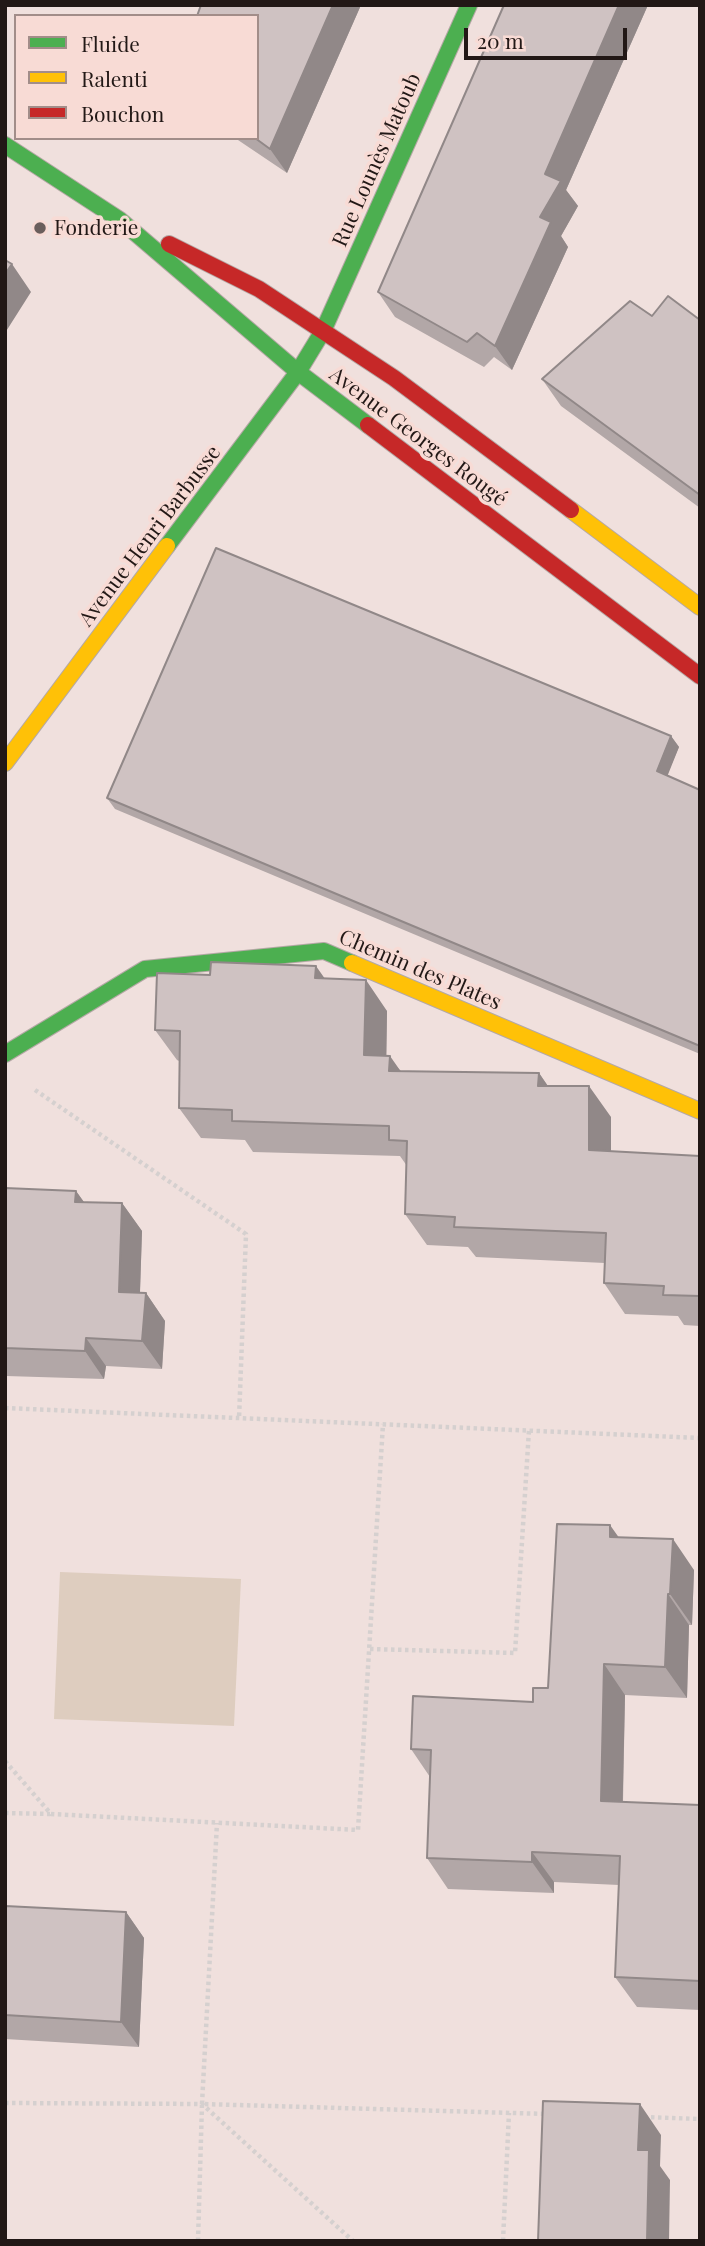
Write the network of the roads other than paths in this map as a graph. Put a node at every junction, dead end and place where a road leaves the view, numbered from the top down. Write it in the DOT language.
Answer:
graph roads {
  1 [pos="469,5"];
  2 [pos="5,145"];
  3 [pos="120,220"];
  4 [pos="323,331"];
  5 [pos="298,372"];
  6 [pos="700,607"];
  7 [pos="700,676"];
  8 [pos="5,763"];
  9 [pos="5,1054"];
  10 [pos="700,1111"];
  1 -- 4 [label="street, Rue Lounès Matoub"];
  2 -- 3 [label="street, Avenue Georges Rougé"];
  3 -- 4 [label="street, Avenue Georges Rougé"];
  3 -- 5 [label="street, Avenue Georges Rougé"];
  4 -- 5 [label="street, Avenue Henri Barbusse"];
  4 -- 6 [label="street, Avenue Georges Rougé"];
  5 -- 7 [label="street, Avenue Georges Rougé"];
  5 -- 8 [label="street, Avenue Henri Barbusse"];
  9 -- 10 [label="street, Chemin des Plates"];
}
